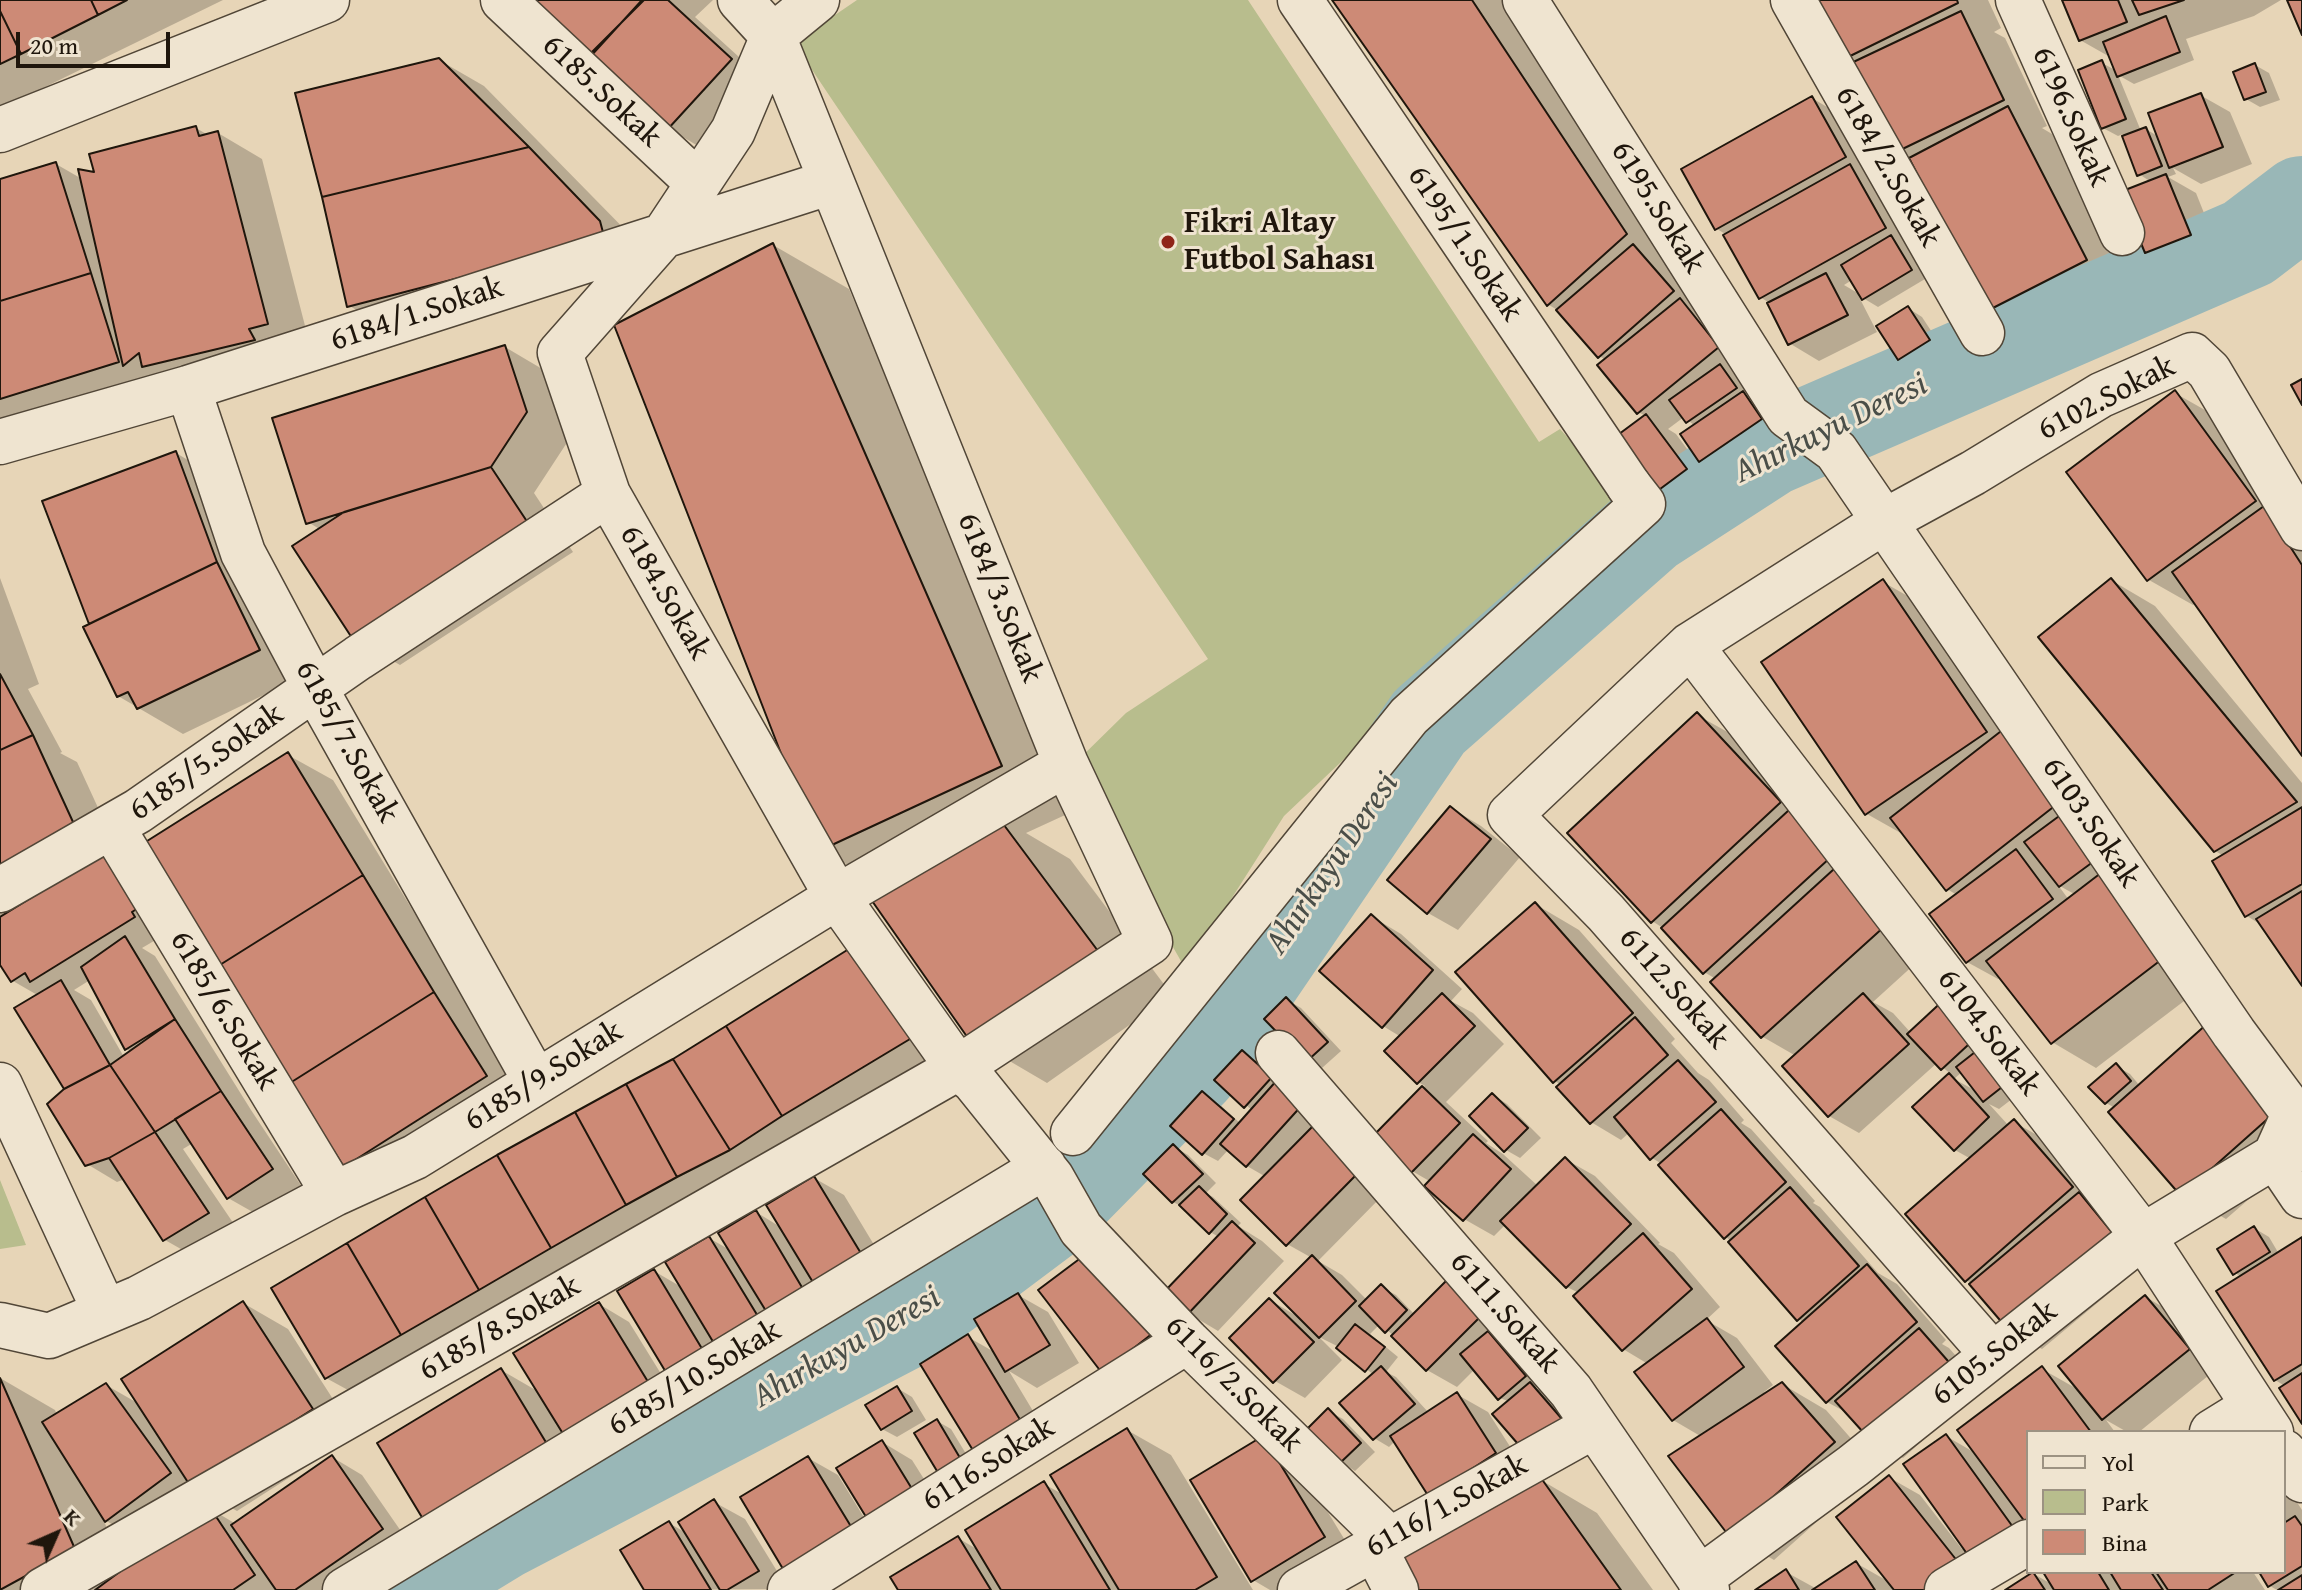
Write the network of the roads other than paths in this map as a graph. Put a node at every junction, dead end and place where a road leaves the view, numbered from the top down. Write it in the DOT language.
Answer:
graph roads {
  1 [pos="327,0"];
  2 [pos="503,0"];
  3 [pos="740,0"];
  4 [pos="817,0"];
  5 [pos="1300,0"];
  6 [pos="1525,0"];
  7 [pos="1793,0"];
  8 [pos="2018,0"];
  9 [pos="773,36"];
  10 [pos="0,130"];
  11 [pos="831,182"];
  12 [pos="698,183"];
  13 [pos="2122,233"];
  14 [pos="664,235"];
  15 [pos="1982,333"];
  16 [pos="188,388"];
  17 [pos="1788,416"];
  18 [pos="0,442"];
  19 [pos="608,494"];
  20 [pos="1885,521"];
  21 [pos="2302,528"];
  22 [pos="1690,645"];
  23 [pos="315,688"];
  24 [pos="1066,764"];
  25 [pos="112,827"];
  26 [pos="0,890"];
  27 [pos="837,897"];
  28 [pos="1278,1053"];
  29 [pos="958,1068"];
  30 [pos="536,1082"];
  31 [pos="0,1085"];
  32 [pos="1073,1133"];
  33 [pos="2288,1152"];
  34 [pos="1048,1172"];
  35 [pos="334,1194"];
  36 [pos="2302,1196"];
  37 [pos="2143,1236"];
  38 [pos="105,1312"];
  39 [pos="0,1325"];
  40 [pos="1187,1341"];
  41 [pos="1993,1355"];
  42 [pos="2263,1419"];
  43 [pos="1594,1426"];
  44 [pos="2220,1430"];
  45 [pos="2286,1455"];
  46 [pos="2302,1480"];
  47 [pos="1382,1543"];
  48 [pos="2026,1543"];
  49 [pos="1703,1584"];
  50 [pos="43,1590"];
  51 [pos="345,1590"];
  52 [pos="790,1590"];
  53 [pos="1300,1590"];
  54 [pos="1396,1590"];
  55 [pos="1947,1590"];
  1 -- 10 [label="street"];
  2 -- 12 [label="street, 6185.Sokak"];
  3 -- 9 [label="street"];
  4 -- 9 [label="street, 6184.Sokak"];
  5 -- 32 [label="street, 6195/1.Sokak"];
  6 -- 17 [label="street, 6195.Sokak"];
  7 -- 15 [label="street, 6184/2.Sokak"];
  8 -- 13 [label="street, 6196.Sokak"];
  9 -- 11 [label="street, 6184/3.Sokak"];
  9 -- 12 [label="street, 6184.Sokak"];
  11 -- 14 [label="street, 6184/1.Sokak"];
  11 -- 24 [label="street, 6184/3.Sokak"];
  12 -- 14 [label="street, 6184.Sokak"];
  14 -- 16 [label="street, 6184/1.Sokak"];
  14 -- 19 [label="street, 6184.Sokak"];
  16 -- 18 [label="street, 6184/1.Sokak"];
  16 -- 23 [label="street, 6185/7.Sokak"];
  17 -- 20 [label="street, 6103.Sokak"];
  19 -- 23 [label="street, 6185/5.Sokak"];
  19 -- 27 [label="street, 6184.Sokak"];
  20 -- 21 [label="street, 6102.Sokak"];
  20 -- 22 [label="street"];
  20 -- 33 [label="street, 6103.Sokak"];
  22 -- 37 [label="street, 6104.Sokak"];
  22 -- 41 [label="street, 6112.Sokak"];
  23 -- 25 [label="street, 6185/5.Sokak"];
  23 -- 30 [label="street, 6185/7.Sokak"];
  24 -- 27 [label="street, 6185/9.Sokak"];
  24 -- 29 [label="street, 6184/3.Sokak"];
  25 -- 26 [label="street, 6185/5.Sokak"];
  25 -- 35 [label="street, 6185/6.Sokak"];
  27 -- 29 [label="street, 6184.Sokak"];
  27 -- 30 [label="street, 6185/9.Sokak"];
  28 -- 43 [label="street, 6111.Sokak"];
  29 -- 34 [label="street, 6184.Sokak"];
  29 -- 50 [label="street, 6185/8.Sokak"];
  30 -- 35 [label="street, 6185/9.Sokak"];
  31 -- 38 [label="street"];
  33 -- 36 [label="street"];
  33 -- 37 [label="street, 6105.Sokak"];
  34 -- 40 [label="street, 6116/2.Sokak"];
  34 -- 51 [label="street, 6185/10.Sokak"];
  35 -- 38 [label="street, 6185/9.Sokak"];
  37 -- 41 [label="street, 6105.Sokak"];
  37 -- 42 [label="street, 6104.Sokak"];
  38 -- 39 [label="street, 6185/9.Sokak"];
  40 -- 47 [label="street, 6116/2.Sokak"];
  40 -- 52 [label="street, 6116.Sokak"];
  41 -- 49 [label="street, 6105.Sokak"];
  42 -- 44 [label="street"];
  43 -- 47 [label="street, 6116/1.Sokak"];
  43 -- 49 [label="street, 6111.Sokak"];
  45 -- 46 [label="street"];
  47 -- 53 [label="street, 6116/1.Sokak"];
  47 -- 54 [label="street, 6116/2.Sokak"];
  48 -- 55 [label="street"];
}
